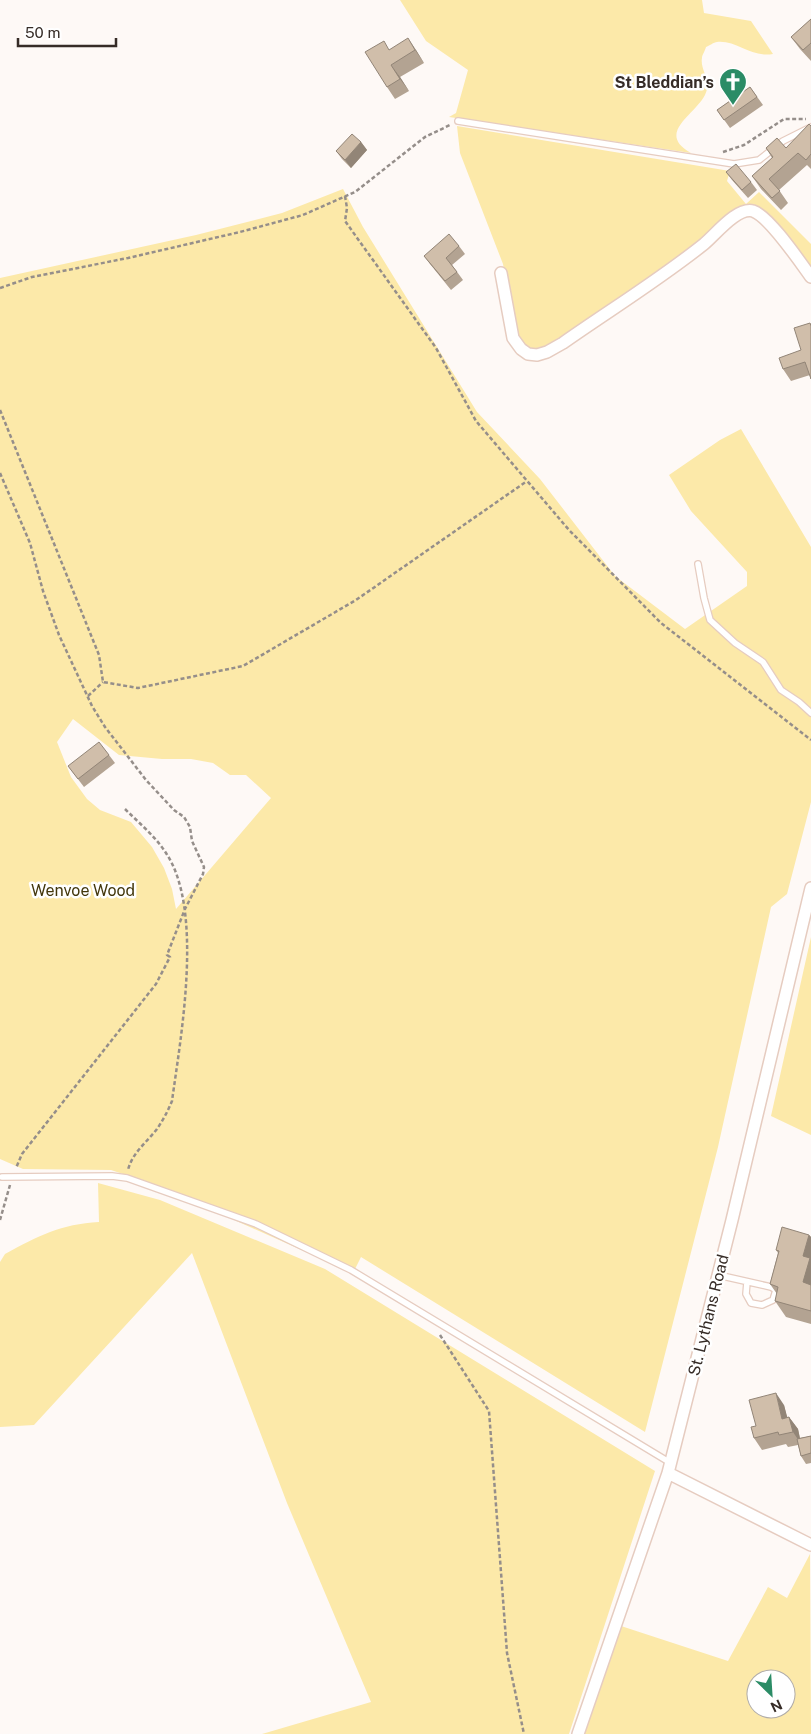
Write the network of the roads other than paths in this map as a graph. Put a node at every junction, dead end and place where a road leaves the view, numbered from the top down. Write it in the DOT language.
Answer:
graph roads {
  1 [pos="458,121"];
  2 [pos="811,127"];
  3 [pos="501,273"];
  4 [pos="811,277"];
  5 [pos="698,564"];
  6 [pos="811,713"];
  7 [pos="811,888"];
  8 [pos="1,1180"];
  9 [pos="718,1275"];
  10 [pos="748,1282"];
  11 [pos="669,1468"];
  12 [pos="811,1545"];
  13 [pos="578,1734"];
  1 -- 2 [label="lane"];
  3 -- 4 [label="street"];
  5 -- 6 [label="lane"];
  7 -- 9 [label="street, St. Lythans Road"];
  8 -- 11 [label="lane"];
  9 -- 10 [label="lane"];
  9 -- 11 [label="street, St. Lythans Road"];
  10 -- 10 [label="lane"];
  11 -- 12 [label="street"];
  11 -- 13 [label="street, St. Lythans Road"];
}
